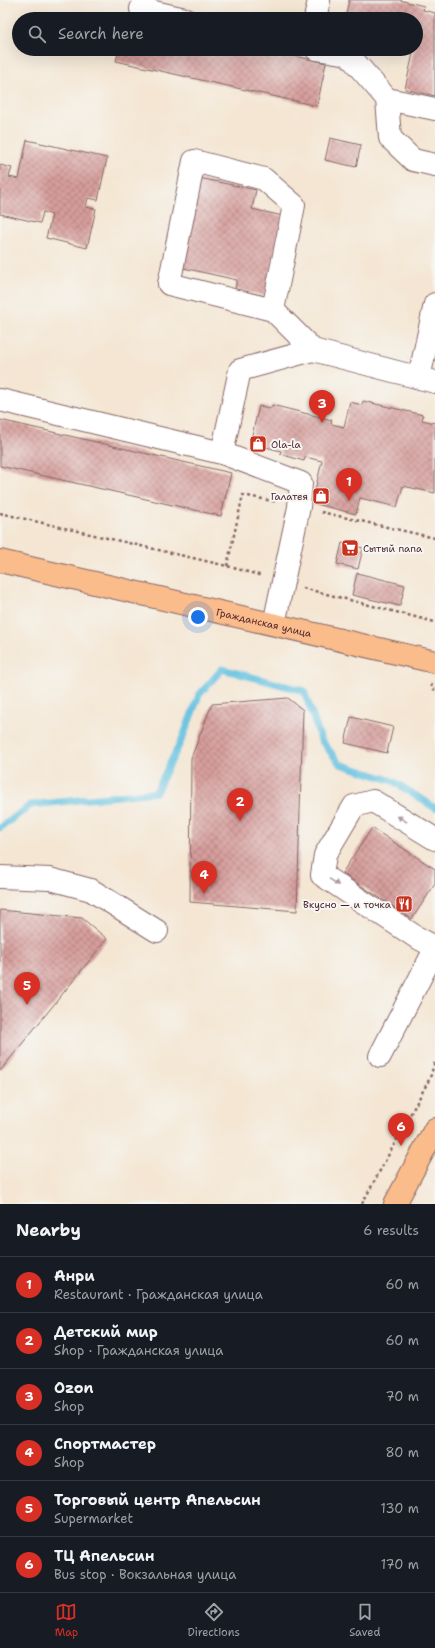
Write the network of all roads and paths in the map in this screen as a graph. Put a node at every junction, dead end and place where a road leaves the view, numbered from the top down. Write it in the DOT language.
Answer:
graph roads {
  1 [pos="144,0"];
  2 [pos="319,0"];
  3 [pos="155,12"];
  4 [pos="316,12"];
  5 [pos="350,56"];
  6 [pos="387,99"];
  7 [pos="435,109"];
  8 [pos="435,166"];
  9 [pos="435,304"];
  10 [pos="273,310"];
  11 [pos="313,350"];
  12 [pos="427,380"];
  13 [pos="0,400"];
  14 [pos="222,453"];
  15 [pos="0,513"];
  16 [pos="0,561"];
  17 [pos="284,582"];
  18 [pos="435,622"];
  19 [pos="274,624"];
  20 [pos="435,662"];
  21 [pos="435,839"];
  22 [pos="0,877"];
  23 [pos="157,930"];
  24 [pos="435,948"];
  25 [pos="380,1056"];
  26 [pos="435,1061"];
  27 [pos="435,1129"];
  28 [pos="362,1204"];
  29 [pos="395,1204"];
  1 -- 3 [label="lane"];
  2 -- 4 [label="lane"];
  5 -- 6 [label="lane"];
  6 -- 7 [label="lane"];
  6 -- 8 [label="lane"];
  9 -- 12 [label="lane"];
  10 -- 10 [label="lane"];
  10 -- 11 [label="lane"];
  11 -- 12 [label="lane"];
  11 -- 14 [label="lane"];
  13 -- 14 [label="lane"];
  14 -- 17 [label="lane"];
  15 -- 17 [label="path"];
  16 -- 19 [label="main road, Гражданская улица"];
  17 -- 18 [label="path"];
  17 -- 19 [label="lane"];
  19 -- 20 [label="main road, Гражданская улица"];
  21 -- 24 [label="lane, one-way"];
  22 -- 23 [label="lane"];
  24 -- 25 [label="lane"];
  26 -- 28 [label="path"];
  27 -- 29 [label="main road"];
}
